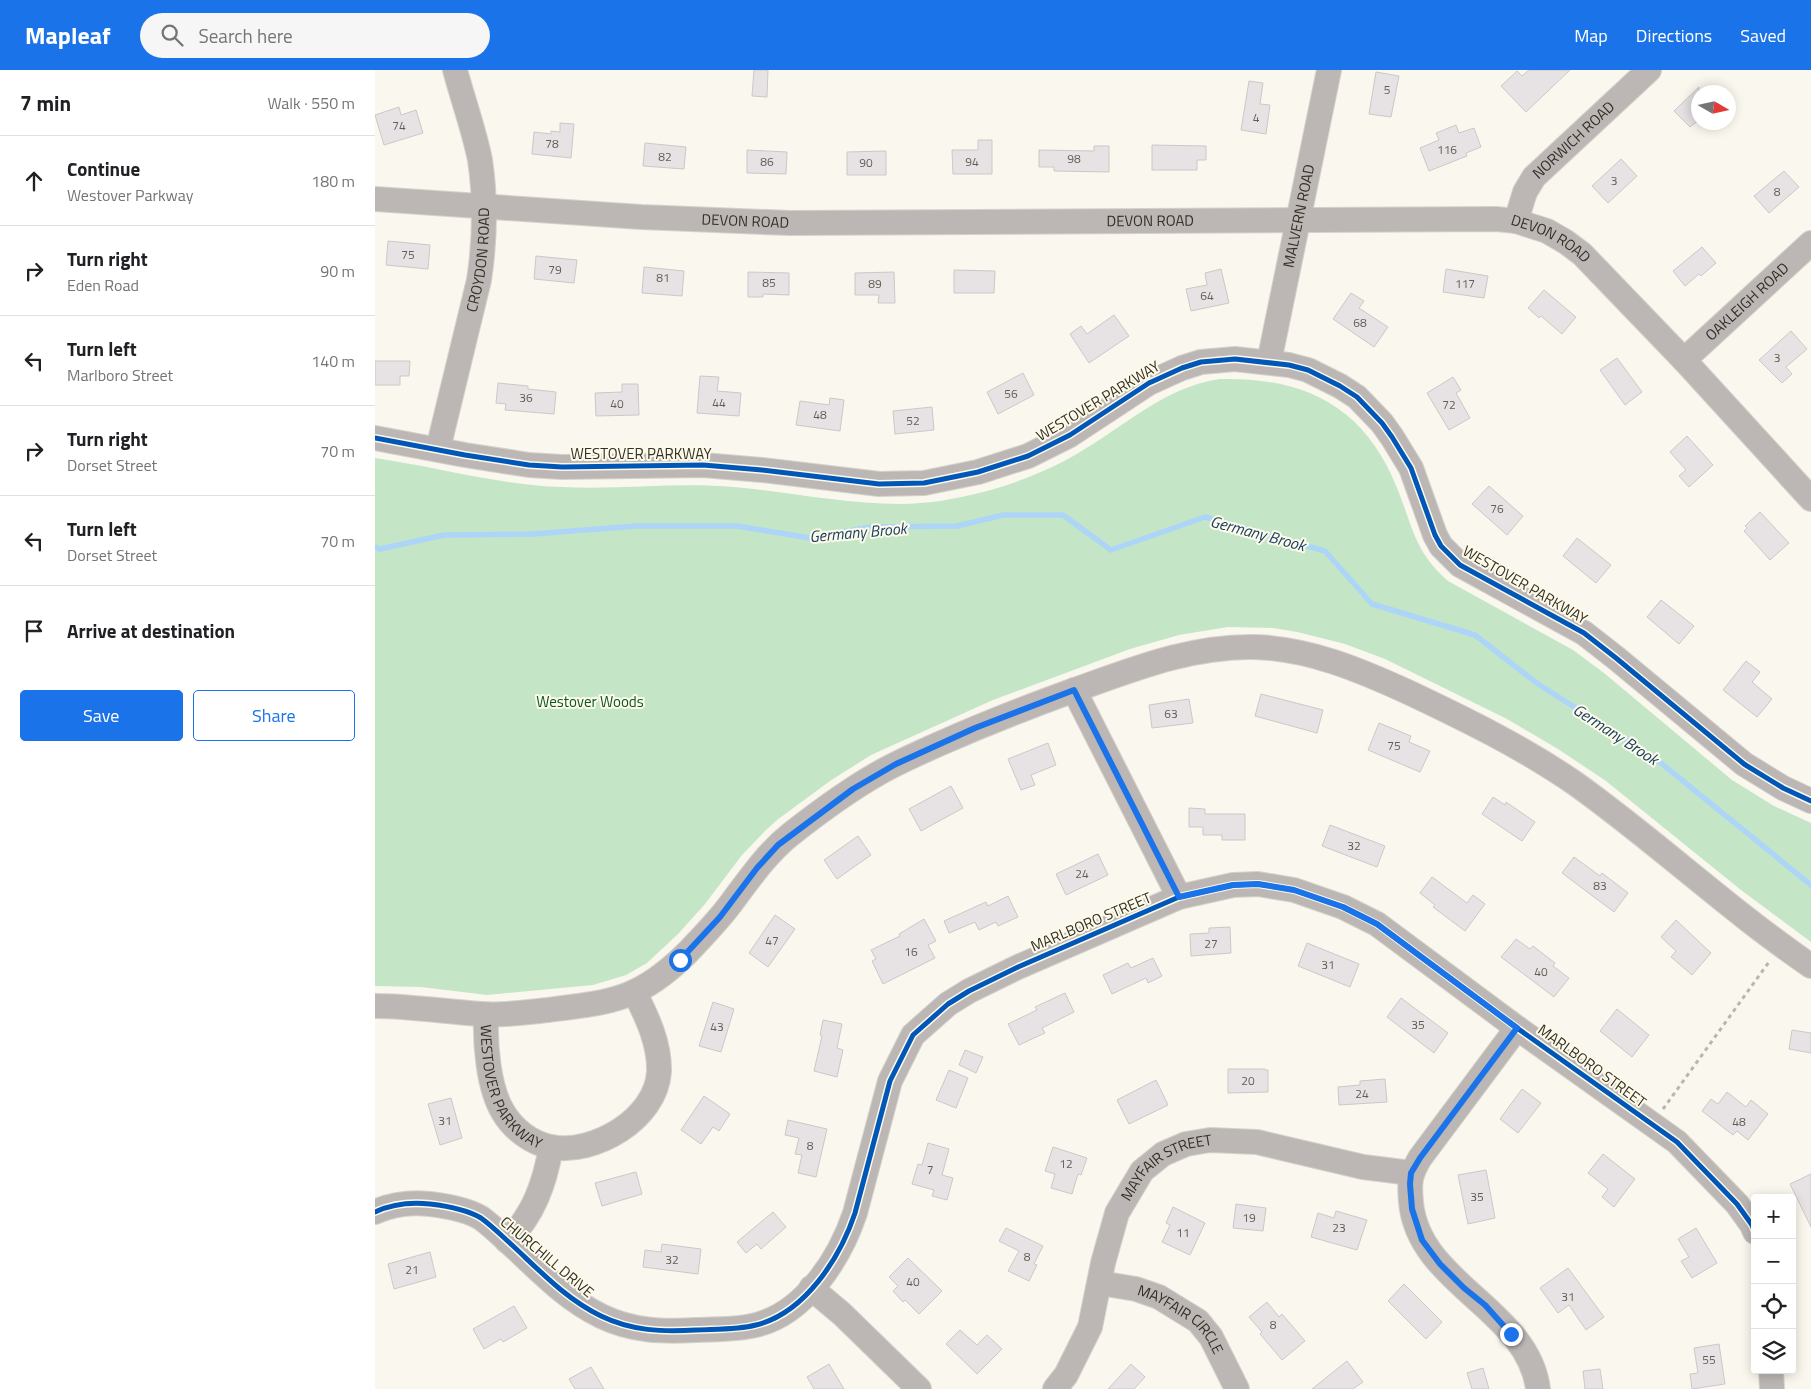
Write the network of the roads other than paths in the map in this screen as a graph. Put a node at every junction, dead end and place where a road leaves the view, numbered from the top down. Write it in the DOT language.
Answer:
graph roads {
  1 [pos="455,70"];
  2 [pos="1329,70"];
  3 [pos="1649,70"];
  4 [pos="375,199"];
  5 [pos="484,206"];
  6 [pos="1299,221"];
  7 [pos="1516,221"];
  8 [pos="1811,243"];
  9 [pos="1684,360"];
  10 [pos="1269,362"];
  11 [pos="375,438"];
  12 [pos="438,450"];
  13 [pos="1811,499"];
  14 [pos="1074,690"];
  15 [pos="1811,801"];
  16 [pos="1179,897"];
  17 [pos="1811,966"];
  18 [pos="635,993"];
  19 [pos="375,1006"];
  20 [pos="487,1015"];
  21 [pos="1517,1028"];
  22 [pos="551,1147"];
  23 [pos="1411,1173"];
  24 [pos="375,1212"];
  25 [pos="1751,1223"];
  26 [pos="507,1241"];
  27 [pos="1100,1283"];
  28 [pos="811,1288"];
  29 [pos="1771,1374"];
  30 [pos="919,1389"];
  31 [pos="1055,1389"];
  32 [pos="1237,1389"];
  33 [pos="1539,1389"];
  34 [pos="1773,1389"];
  1 -- 5 [label="street, CROYDON ROAD"];
  2 -- 6 [label="street, MALVERN ROAD"];
  3 -- 7 [label="street, NORWICH ROAD"];
  4 -- 5 [label="street, DEVON ROAD"];
  5 -- 6 [label="street, DEVON ROAD"];
  5 -- 12 [label="street, CROYDON ROAD"];
  6 -- 7 [label="street, DEVON ROAD"];
  6 -- 10 [label="street, MALVERN ROAD"];
  7 -- 9 [label="street, DEVON ROAD"];
  8 -- 9 [label="street, OAKLEIGH ROAD"];
  9 -- 13 [label="street, DEVON ROAD"];
  10 -- 12 [label="street, WESTOVER PARKWAY"];
  10 -- 15 [label="street, WESTOVER PARKWAY"];
  11 -- 12 [label="street, WESTOVER PARKWAY"];
  14 -- 16 [label="street"];
  14 -- 17 [label="street, WESTOVER PARKWAY"];
  14 -- 18 [label="street, WESTOVER PARKWAY"];
  16 -- 21 [label="street, MARLBORO STREET"];
  16 -- 28 [label="street, MARLBORO STREET"];
  18 -- 20 [label="street, WESTOVER PARKWAY"];
  18 -- 22 [label="street, WESTOVER PARKWAY"];
  19 -- 20 [label="street, WESTOVER PARKWAY"];
  20 -- 22 [label="street, WESTOVER PARKWAY"];
  21 -- 23 [label="street"];
  21 -- 25 [label="street, MARLBORO STREET"];
  22 -- 26 [label="street, WESTOVER PARKWAY"];
  23 -- 27 [label="street, MAYFAIR STREET"];
  23 -- 33 [label="street"];
  24 -- 26 [label="street, CHURCHILL DRIVE"];
  26 -- 28 [label="street, CHURCHILL DRIVE"];
  27 -- 31 [label="street, MAYFAIR STREET"];
  27 -- 32 [label="street, MAYFAIR CIRCLE"];
  28 -- 30 [label="street"];
  29 -- 34 [label="street"];
}
